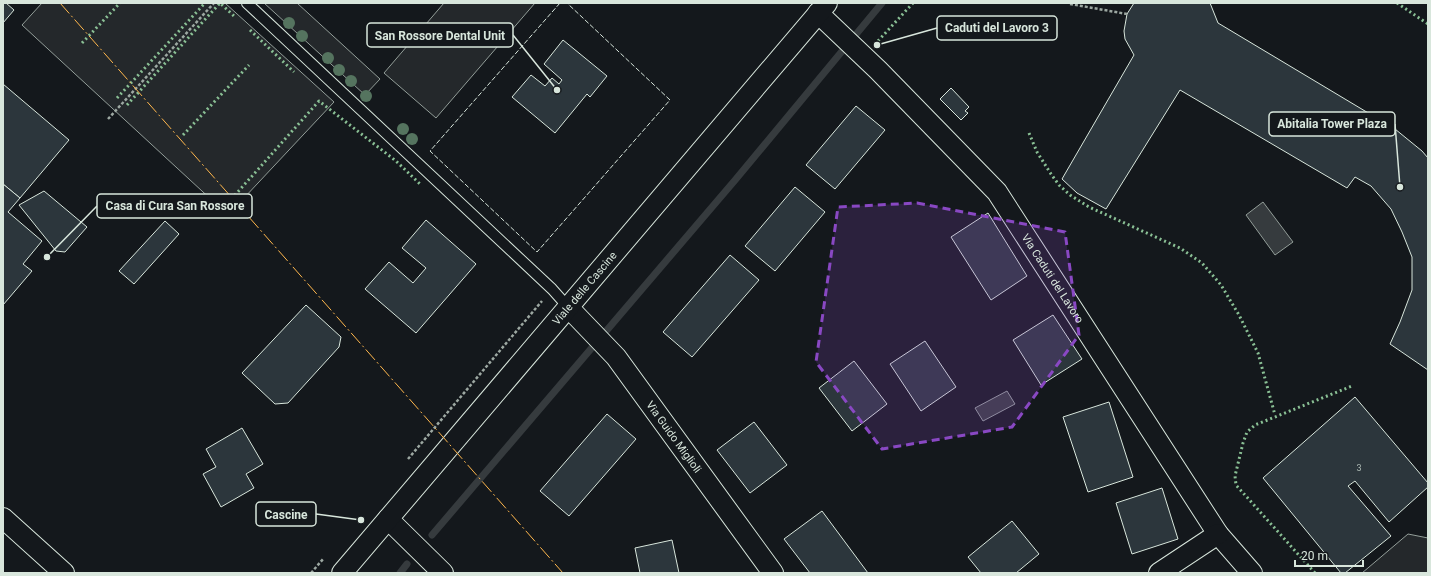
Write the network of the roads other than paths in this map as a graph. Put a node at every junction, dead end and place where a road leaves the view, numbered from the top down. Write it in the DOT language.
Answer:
graph roads {
  1 [pos="248,3"];
  2 [pos="822,8"];
  3 [pos="568,307"];
  4 [pos="3,518"];
  5 [pos="388,519"];
  6 [pos="1218,534"];
  7 [pos="64,573"];
  8 [pos="342,573"];
  9 [pos="444,573"];
  10 [pos="773,573"];
  11 [pos="1159,573"];
  12 [pos="1252,573"];
  1 -- 3 [label="lane"];
  2 -- 3 [label="street, Viale delle Cascine"];
  2 -- 6 [label="street, Via Caduti del Lavoro"];
  3 -- 5 [label="street, Viale delle Cascine"];
  3 -- 10 [label="street, Via Guido Miglioli"];
  4 -- 7 [label="street"];
  5 -- 8 [label="street, Viale delle Cascine"];
  5 -- 9 [label="street"];
  6 -- 11 [label="street"];
  6 -- 12 [label="street, Via Caduti del Lavoro"];
}
